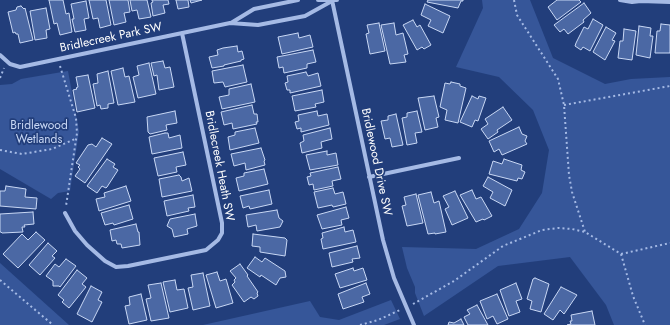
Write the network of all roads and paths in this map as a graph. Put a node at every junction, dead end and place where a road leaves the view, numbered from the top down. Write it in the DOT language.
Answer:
graph roads {
  1 [pos="298,0"];
  2 [pos="318,0"];
  3 [pos="333,0"];
  4 [pos="514,0"];
  5 [pos="620,0"];
  6 [pos="670,2"];
  7 [pos="230,23"];
  8 [pos="182,33"];
  9 [pos="0,55"];
  10 [pos="57,59"];
  11 [pos="670,86"];
  12 [pos="564,105"];
  13 [pos="75,139"];
  14 [pos="0,150"];
  15 [pos="459,158"];
  16 [pos="369,177"];
  17 [pos="65,212"];
  18 [pos="585,232"];
  19 [pos="670,243"];
  20 [pos="621,254"];
  21 [pos="0,280"];
  22 [pos="406,307"];
  23 [pos="53,325"];
  24 [pos="360,325"];
  25 [pos="414,325"];
  26 [pos="645,325"];
  1 -- 7 [label="street, Bridlecreek Park SW"];
  2 -- 3 [label="street"];
  3 -- 7 [label="street, Bridlecreek Park SW"];
  3 -- 16 [label="street, Bridlewood Drive SW"];
  4 -- 12 [label="path"];
  5 -- 6 [label="street"];
  7 -- 8 [label="street, Bridlecreek Park SW"];
  8 -- 10 [label="street, Bridlecreek Park SW"];
  8 -- 17 [label="street, Bridlecreek Heath SW"];
  9 -- 10 [label="street, Bridlecreek Park SW"];
  10 -- 13 [label="path"];
  11 -- 12 [label="path"];
  12 -- 18 [label="path"];
  13 -- 14 [label="path"];
  13 -- 17 [label="path"];
  15 -- 16 [label="street"];
  16 -- 22 [label="street, Bridlewood Drive SW"];
  18 -- 20 [label="path"];
  18 -- 22 [label="path"];
  19 -- 20 [label="path"];
  20 -- 26 [label="path"];
  21 -- 23 [label="path"];
  22 -- 24 [label="path"];
  22 -- 25 [label="street, Bridlewood Drive SW"];
}
